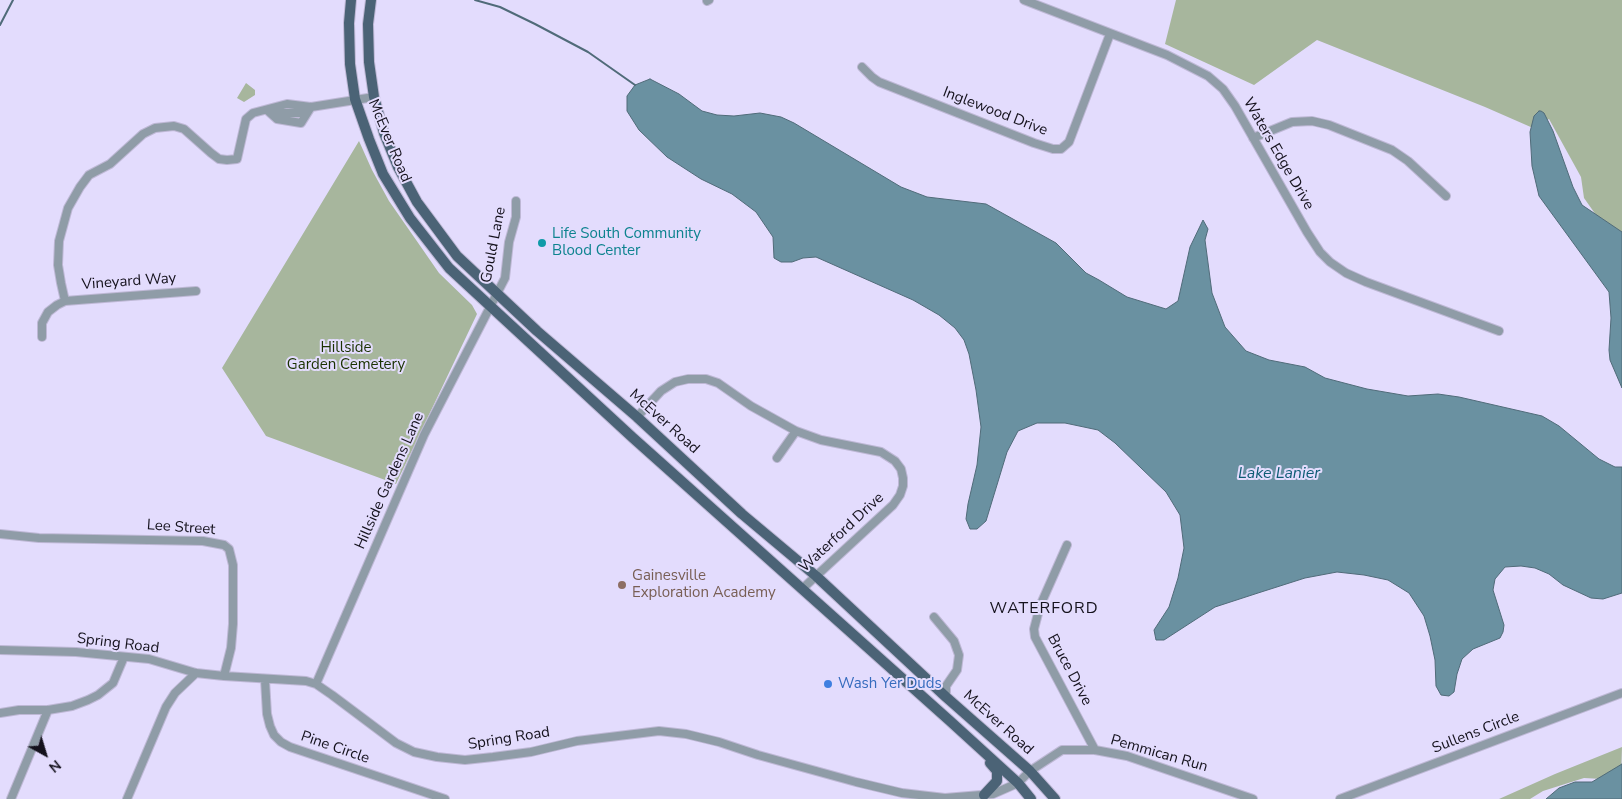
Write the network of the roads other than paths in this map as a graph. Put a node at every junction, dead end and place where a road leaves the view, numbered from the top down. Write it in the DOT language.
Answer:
graph roads {
  1 [pos="352,0"];
  2 [pos="370,0"];
  3 [pos="1024,0"];
  4 [pos="1110,34"];
  5 [pos="862,67"];
  6 [pos="374,97"];
  7 [pos="355,99"];
  8 [pos="266,110"];
  9 [pos="309,110"];
  10 [pos="1253,138"];
  11 [pos="1446,196"];
  12 [pos="516,201"];
  13 [pos="196,291"];
  14 [pos="498,293"];
  15 [pos="66,301"];
  16 [pos="492,306"];
  17 [pos="1500,331"];
  18 [pos="42,337"];
  19 [pos="637,417"];
  20 [pos="796,431"];
  21 [pos="777,458"];
  22 [pos="0,534"];
  23 [pos="1067,545"];
  24 [pos="816,576"];
  25 [pos="802,590"];
  26 [pos="934,617"];
  27 [pos="0,650"];
  28 [pos="124,657"];
  29 [pos="196,673"];
  30 [pos="224,676"];
  31 [pos="265,680"];
  32 [pos="316,684"];
  33 [pos="1622,693"];
  34 [pos="946,697"];
  35 [pos="48,710"];
  36 [pos="0,713"];
  37 [pos="950,721"];
  38 [pos="1095,750"];
  39 [pos="1030,772"];
  40 [pos="1018,783"];
  41 [pos="984,795"];
  42 [pos="11,799"];
  43 [pos="127,799"];
  44 [pos="445,799"];
  45 [pos="1031,799"];
  46 [pos="1056,799"];
  47 [pos="1253,799"];
  48 [pos="1340,799"];
  1 -- 7 [label="main road, McEver Road"];
  2 -- 6 [label="main road, McEver Road"];
  3 -- 4 [label="street, Waters Edge Drive"];
  4 -- 5 [label="street, Inglewood Drive"];
  4 -- 10 [label="street, Waters Edge Drive"];
  6 -- 7 [label="street"];
  6 -- 14 [label="main road, McEver Road"];
  7 -- 9 [label="street"];
  7 -- 16 [label="main road, McEver Road"];
  8 -- 9 [label="street"];
  8 -- 9 [label="street"];
  8 -- 15 [label="street, Vineyard Way"];
  10 -- 11 [label="street"];
  10 -- 17 [label="street, Waters Edge Drive"];
  12 -- 14 [label="street, Gould Lane"];
  13 -- 15 [label="street, Vineyard Way"];
  14 -- 16 [label="street, Hillside Gardens Lane"];
  14 -- 19 [label="main road, McEver Road"];
  15 -- 18 [label="street, Vineyard Way"];
  16 -- 25 [label="main road, McEver Road"];
  16 -- 32 [label="street, Hillside Gardens Lane"];
  19 -- 20 [label="street, Waterford Drive"];
  19 -- 24 [label="main road, McEver Road"];
  20 -- 21 [label="street"];
  20 -- 24 [label="street, Waterford Drive"];
  22 -- 30 [label="street, Lee Street"];
  23 -- 38 [label="street, Bruce Drive"];
  24 -- 25 [label="street, Waterford Drive"];
  24 -- 34 [label="main road, McEver Road"];
  25 -- 37 [label="main road, McEver Road"];
  26 -- 34 [label="street"];
  27 -- 28 [label="street, Spring Road"];
  28 -- 29 [label="street, Spring Road"];
  28 -- 35 [label="street"];
  29 -- 30 [label="street, Spring Road"];
  29 -- 43 [label="street"];
  30 -- 31 [label="street, Spring Road"];
  31 -- 32 [label="street, Spring Road"];
  31 -- 44 [label="street, Pine Circle"];
  32 -- 41 [label="street, Spring Road"];
  33 -- 48 [label="street, Sullens Circle"];
  34 -- 39 [label="main road, McEver Road"];
  35 -- 36 [label="street"];
  35 -- 42 [label="street"];
  37 -- 40 [label="main road, McEver Road"];
  37 -- 41 [label="main road"];
  38 -- 39 [label="street, Pemmican Run"];
  38 -- 47 [label="street, Pemmican Run"];
  39 -- 40 [label="street, Spring Road"];
  39 -- 46 [label="main road, McEver Road"];
  40 -- 41 [label="street, Spring Road"];
  40 -- 45 [label="main road, McEver Road"];
}
